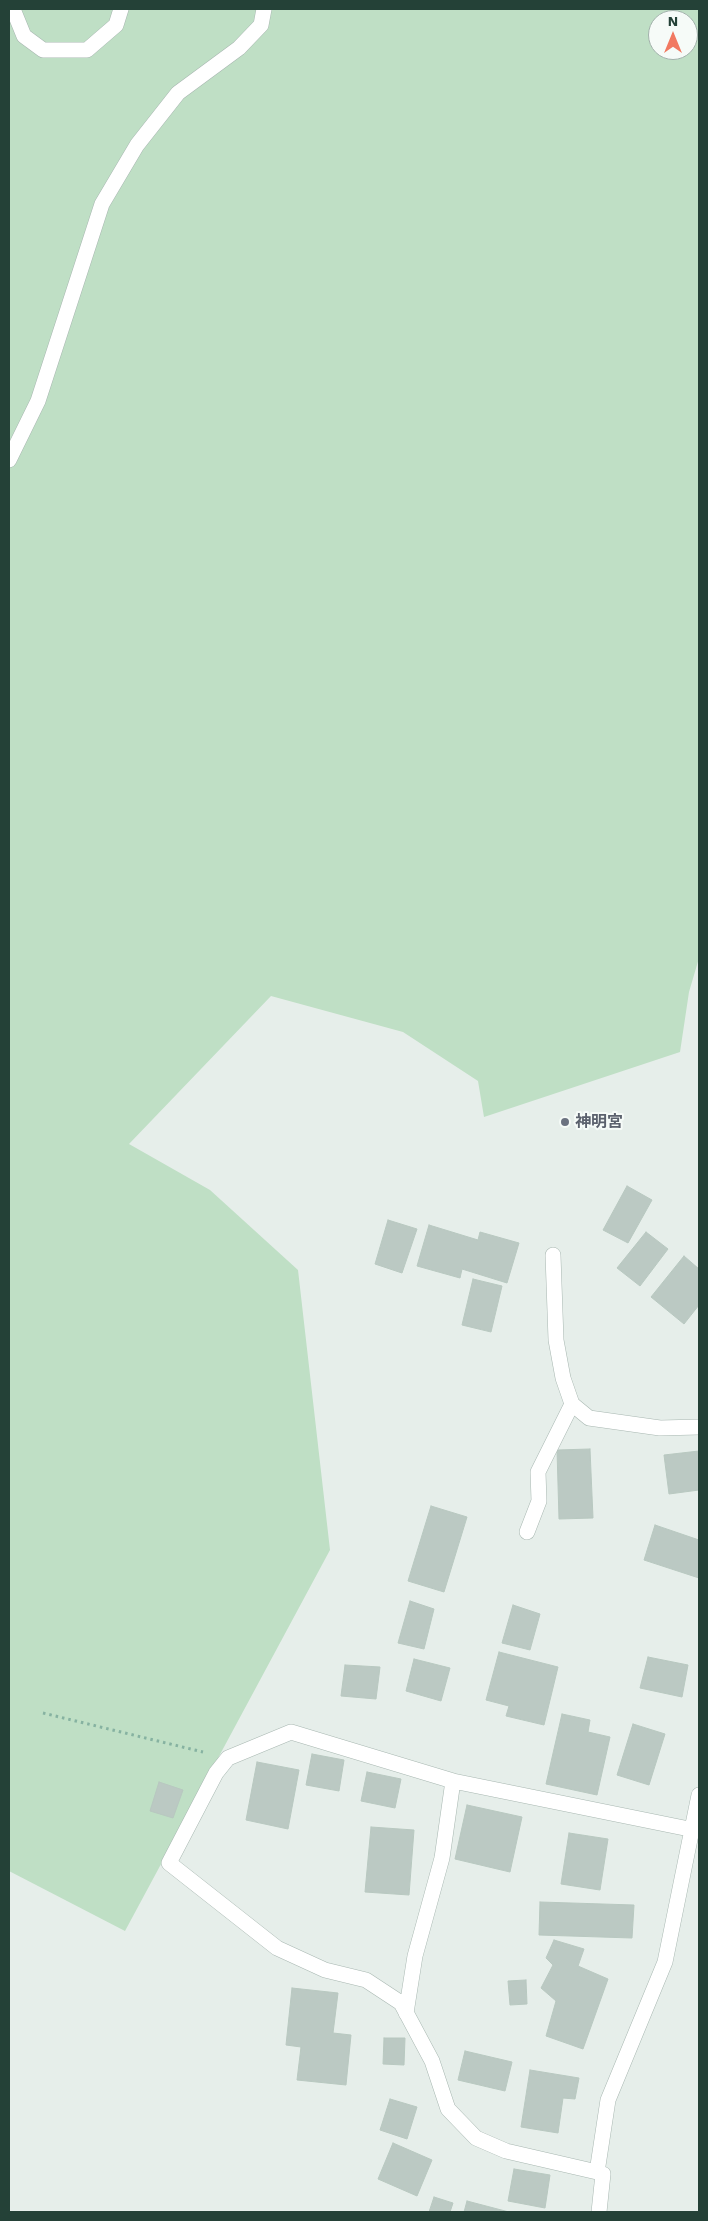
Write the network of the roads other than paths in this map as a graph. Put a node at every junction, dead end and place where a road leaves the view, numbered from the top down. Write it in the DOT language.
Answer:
graph roads {
  1 [pos="12,9"];
  2 [pos="121,9"];
  3 [pos="264,9"];
  4 [pos="9,460"];
  5 [pos="553,1255"];
  6 [pos="572,1404"];
  7 [pos="699,1427"];
  8 [pos="527,1532"];
  9 [pos="452,1781"];
  10 [pos="699,1795"];
  11 [pos="696,1830"];
  12 [pos="406,2013"];
  13 [pos="597,2172"];
  14 [pos="599,2212"];
  1 -- 2 [label="street"];
  3 -- 4 [label="street"];
  5 -- 6 [label="street"];
  6 -- 7 [label="street"];
  6 -- 8 [label="street"];
  9 -- 11 [label="street"];
  9 -- 12 [label="street"];
  9 -- 12 [label="street"];
  10 -- 11 [label="street"];
  11 -- 13 [label="street"];
  12 -- 13 [label="street"];
  13 -- 14 [label="street"];
}
